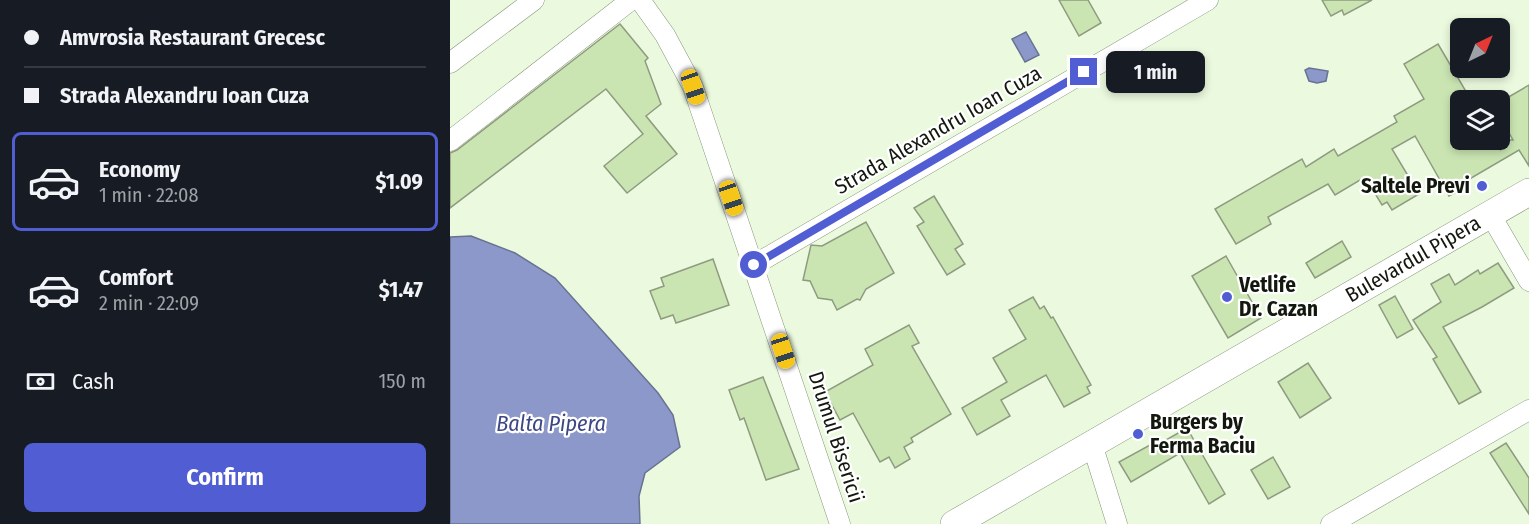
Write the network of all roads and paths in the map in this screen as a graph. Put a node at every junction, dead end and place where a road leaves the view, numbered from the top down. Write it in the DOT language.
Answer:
graph roads {
  1 [pos="534,0"];
  2 [pos="631,0"];
  3 [pos="640,0"];
  4 [pos="1208,0"];
  5 [pos="450,63"];
  6 [pos="450,141"];
  7 [pos="1529,192"];
  8 [pos="1490,214"];
  9 [pos="754,265"];
  10 [pos="1529,281"];
  11 [pos="1529,410"];
  12 [pos="1092,444"];
  13 [pos="840,524"];
  14 [pos="954,524"];
  15 [pos="1117,524"];
  16 [pos="1331,524"];
  1 -- 5 [label="street"];
  2 -- 6 [label="street"];
  3 -- 9 [label="street, Drumul Bisericii"];
  4 -- 9 [label="street, Strada Alexandru Ioan Cuza"];
  7 -- 8 [label="main road, Bulevardul Pipera"];
  8 -- 10 [label="street"];
  8 -- 12 [label="main road, Bulevardul Pipera"];
  9 -- 13 [label="street, Drumul Bisericii"];
  11 -- 16 [label="street"];
  12 -- 14 [label="main road, Bulevardul Pipera"];
  12 -- 15 [label="street"];
}
